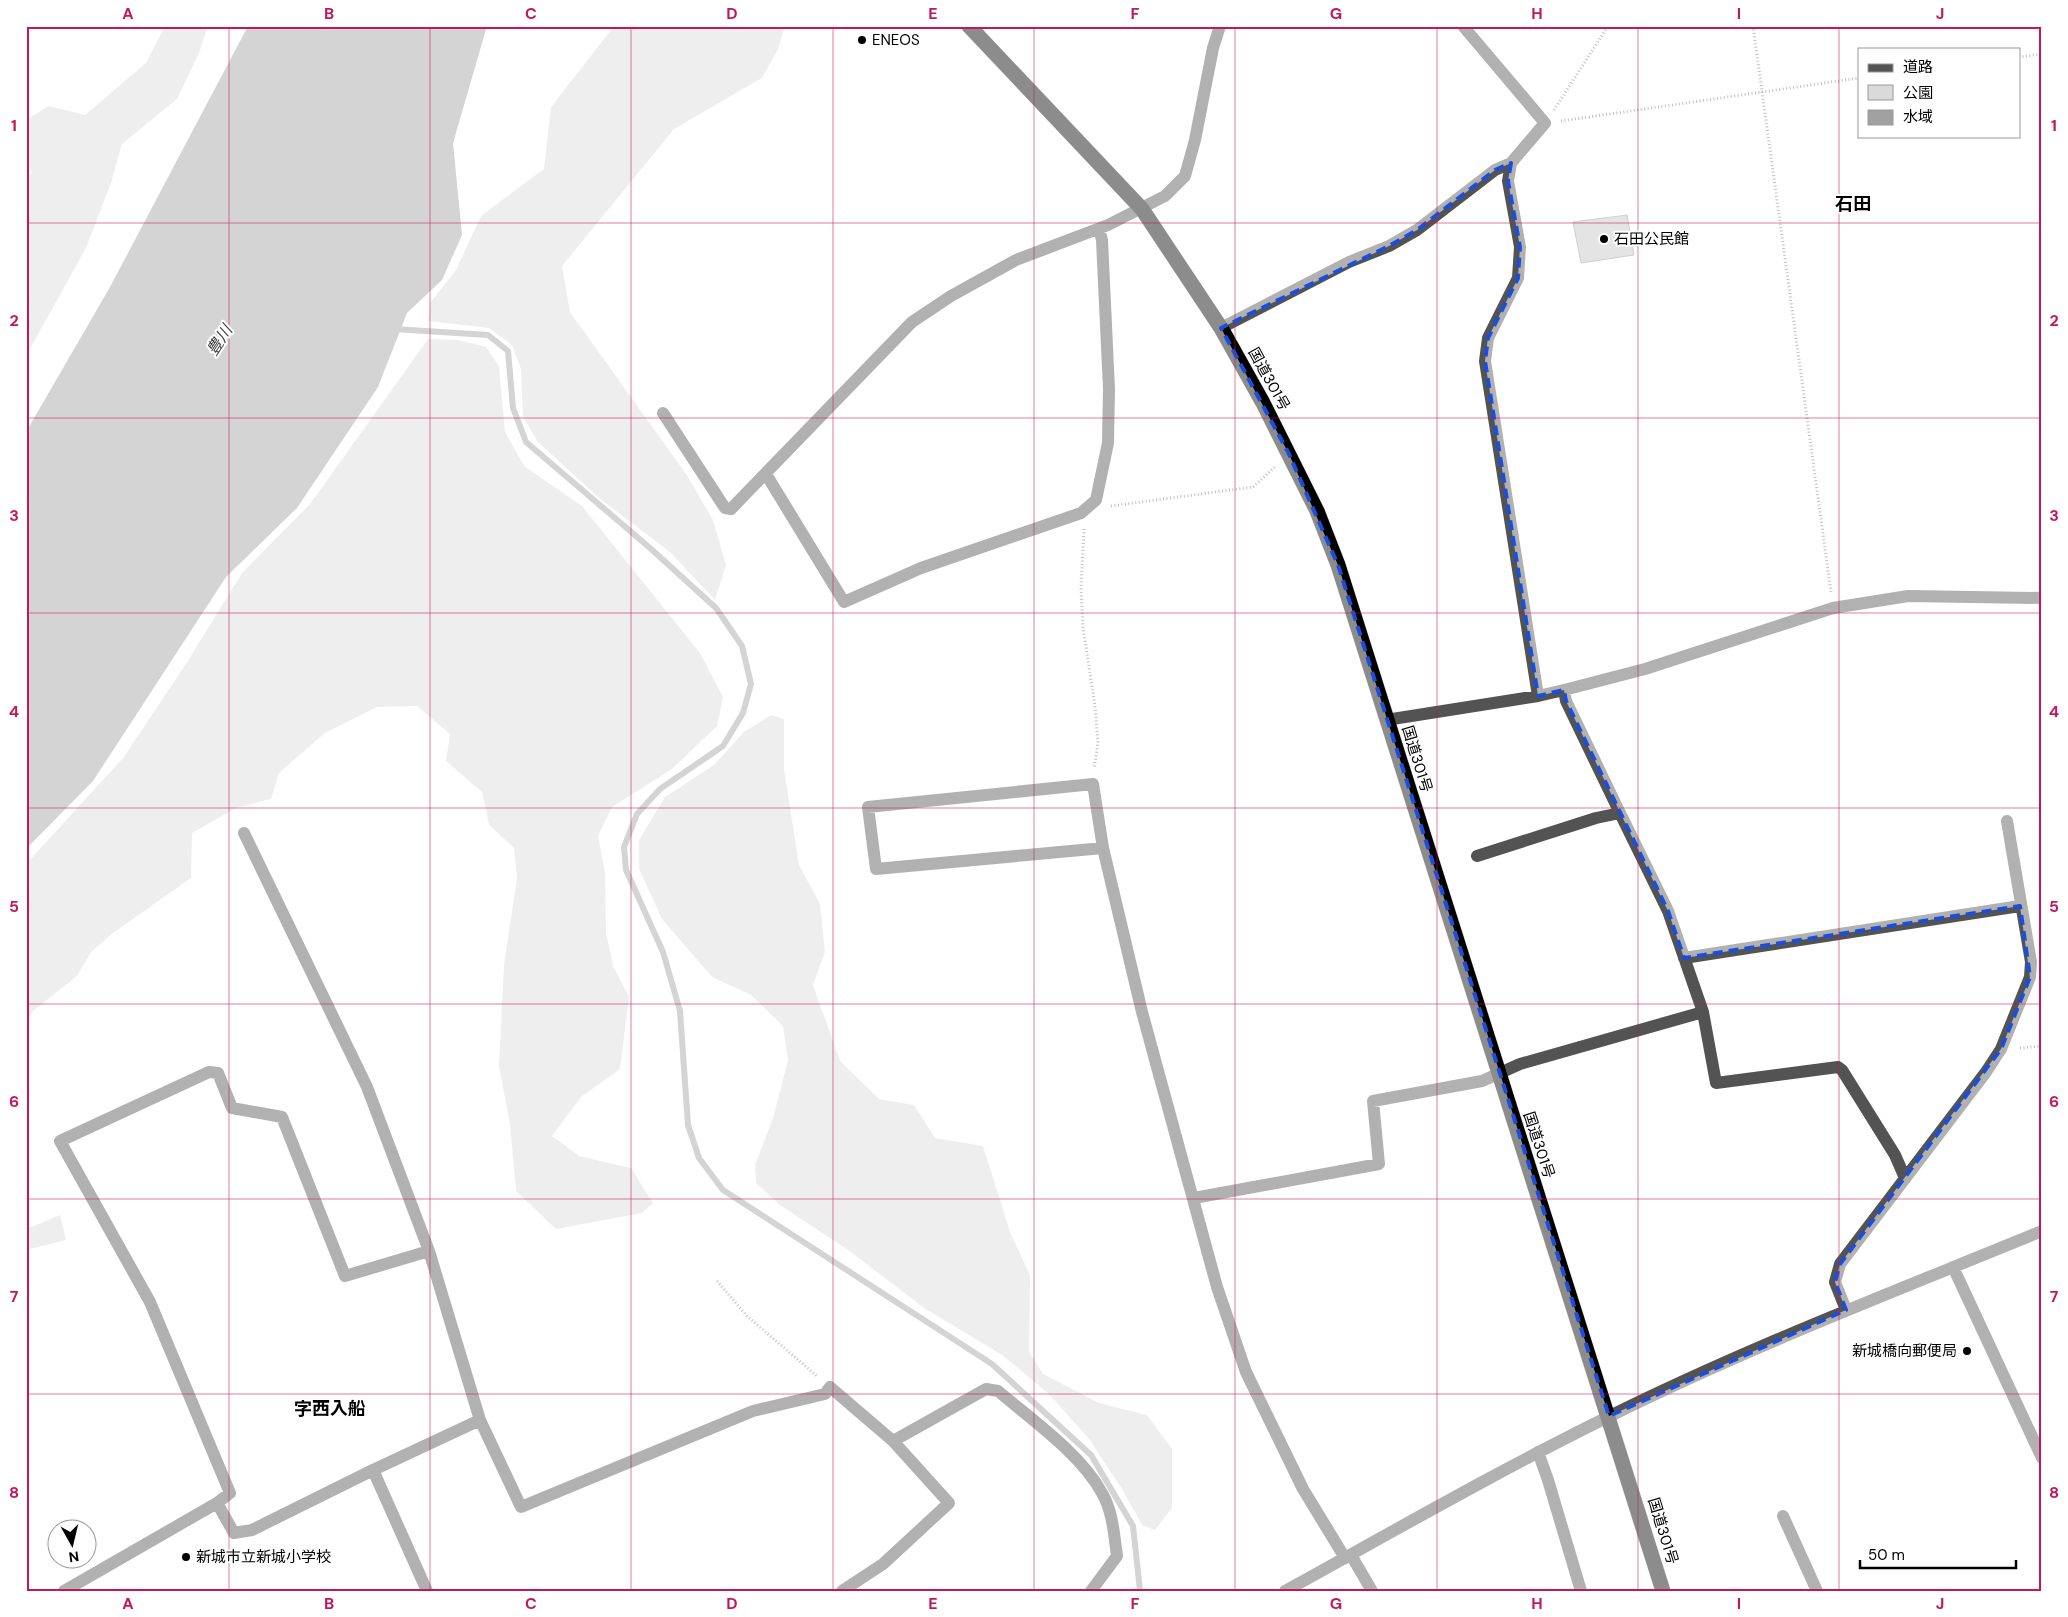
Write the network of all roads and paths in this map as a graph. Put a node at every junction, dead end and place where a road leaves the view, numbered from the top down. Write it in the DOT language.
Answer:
graph roads {
  1 [pos="969,26"];
  2 [pos="1220,26"];
  3 [pos="1463,26"];
  4 [pos="1608,26"];
  5 [pos="1753,26"];
  6 [pos="2042,54"];
  7 [pos="2020,57"];
  8 [pos="1858,78"];
  9 [pos="1762,91"];
  10 [pos="1545,123"];
  11 [pos="1511,163"];
  12 [pos="1142,209"];
  13 [pos="1099,229"];
  14 [pos="1220,328"];
  15 [pos="663,413"];
  16 [pos="1289,454"];
  17 [pos="766,474"];
  18 [pos="1089,508"];
  19 [pos="2042,598"];
  20 [pos="1833,608"];
  21 [pos="1564,690"];
  22 [pos="1538,696"];
  23 [pos="1386,720"];
  24 [pos="1093,784"];
  25 [pos="1620,813"];
  26 [pos="2007,821"];
  27 [pos="244,833"];
  28 [pos="1103,848"];
  29 [pos="1477,856"];
  30 [pos="2020,906"];
  31 [pos="1684,958"];
  32 [pos="2036,961"];
  33 [pos="1703,1012"];
  34 [pos="1498,1074"];
  35 [pos="1905,1178"];
  36 [pos="1194,1198"];
  37 [pos="2042,1231"];
  38 [pos="428,1251"];
  39 [pos="1953,1267"];
  40 [pos="717,1280"];
  41 [pos="1846,1310"];
  42 [pos="830,1387"];
  43 [pos="1609,1416"];
  44 [pos="480,1420"];
  45 [pos="893,1441"];
  46 [pos="1538,1452"];
  47 [pos="2042,1458"];
  48 [pos="373,1470"];
  49 [pos="217,1503"];
  50 [pos="1782,1516"];
  51 [pos="1348,1556"];
  52 [pos="64,1591"];
  53 [pos="427,1591"];
  54 [pos="842,1591"];
  55 [pos="1092,1591"];
  56 [pos="1285,1591"];
  57 [pos="1372,1591"];
  58 [pos="1581,1591"];
  59 [pos="1663,1591"];
  60 [pos="1817,1591"];
  1 -- 12 [label="highway, 国道301号"];
  2 -- 12 [label="street"];
  3 -- 10 [label="street"];
  4 -- 10 [label="path"];
  5 -- 9 [label="path"];
  6 -- 7 [label="path"];
  8 -- 9 [label="path"];
  9 -- 10 [label="path"];
  9 -- 20 [label="path"];
  10 -- 11 [label="street"];
  11 -- 14 [label="street"];
  11 -- 22 [label="street"];
  12 -- 13 [label="street"];
  12 -- 14 [label="highway, 国道301号"];
  13 -- 17 [label="street"];
  13 -- 18 [label="street"];
  14 -- 16 [label="highway, 国道301号"];
  15 -- 17 [label="street"];
  16 -- 18 [label="path"];
  16 -- 23 [label="highway, 国道301号"];
  17 -- 18 [label="street"];
  18 -- 24 [label="path"];
  19 -- 20 [label="street"];
  20 -- 21 [label="street"];
  21 -- 22 [label="street"];
  21 -- 25 [label="street"];
  22 -- 23 [label="street"];
  23 -- 34 [label="highway, 国道301号"];
  24 -- 28 [label="street"];
  24 -- 28 [label="street"];
  25 -- 29 [label="street"];
  25 -- 31 [label="street"];
  26 -- 30 [label="street"];
  27 -- 38 [label="street"];
  28 -- 36 [label="street"];
  30 -- 31 [label="street"];
  30 -- 32 [label="street"];
  31 -- 33 [label="street"];
  32 -- 35 [label="street"];
  33 -- 34 [label="street"];
  33 -- 35 [label="street"];
  34 -- 36 [label="street"];
  34 -- 43 [label="highway, 国道301号"];
  35 -- 41 [label="street"];
  36 -- 51 [label="street"];
  37 -- 39 [label="street"];
  38 -- 44 [label="street"];
  38 -- 49 [label="street"];
  39 -- 41 [label="street"];
  39 -- 47 [label="street"];
  40 -- 42 [label="path"];
  41 -- 43 [label="street"];
  42 -- 44 [label="street"];
  42 -- 45 [label="street"];
  43 -- 46 [label="street"];
  43 -- 59 [label="highway, 国道301号"];
  44 -- 48 [label="street"];
  45 -- 54 [label="street"];
  45 -- 55 [label="street"];
  46 -- 51 [label="street"];
  46 -- 58 [label="street"];
  48 -- 49 [label="street"];
  48 -- 53 [label="street"];
  49 -- 52 [label="street"];
  50 -- 60 [label="street"];
  51 -- 56 [label="street"];
  51 -- 57 [label="street"];
}
